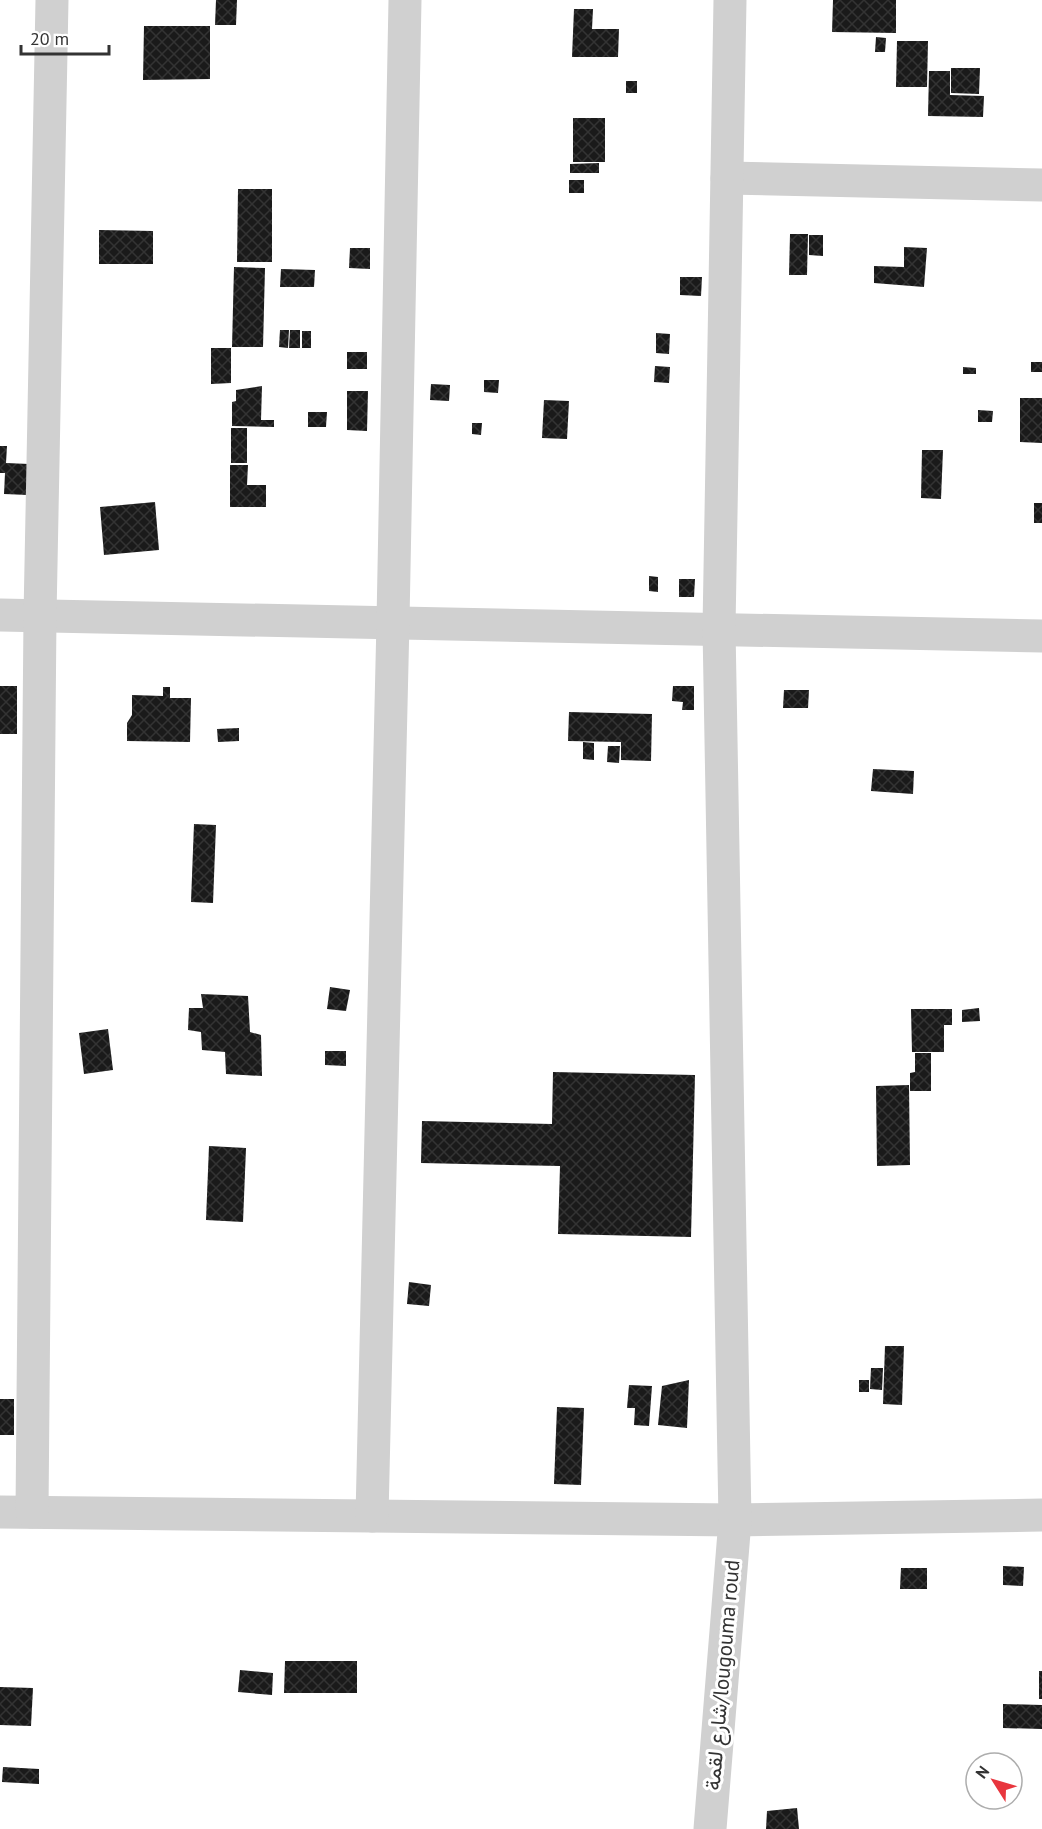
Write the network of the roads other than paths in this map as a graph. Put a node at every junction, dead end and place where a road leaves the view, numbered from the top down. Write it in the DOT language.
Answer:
graph roads {
  1 [pos="52,0"];
  2 [pos="405,0"];
  3 [pos="730,0"];
  4 [pos="727,178"];
  5 [pos="1042,185"];
  6 [pos="0,615"];
  7 [pos="40,616"];
  8 [pos="393,621"];
  9 [pos="719,628"];
  10 [pos="1042,636"];
  11 [pos="0,1512"];
  12 [pos="32,1512"];
  13 [pos="1042,1515"];
  14 [pos="372,1516"];
  15 [pos="735,1520"];
  16 [pos="710,1829"];
  1 -- 7 [label="street"];
  2 -- 8 [label="street"];
  3 -- 4 [label="street, شارع لقمة/lougouma roud"];
  4 -- 5 [label="street"];
  4 -- 9 [label="street, شارع لقمة/lougouma roud"];
  6 -- 7 [label="street"];
  7 -- 8 [label="street"];
  7 -- 12 [label="street"];
  8 -- 9 [label="street"];
  8 -- 14 [label="street"];
  9 -- 10 [label="street"];
  9 -- 15 [label="street, شارع لقمة/lougouma roud"];
  11 -- 12 [label="street"];
  12 -- 14 [label="street"];
  13 -- 15 [label="street"];
  14 -- 15 [label="street"];
  15 -- 16 [label="street, شارع لقمة/lougouma roud"];
}
